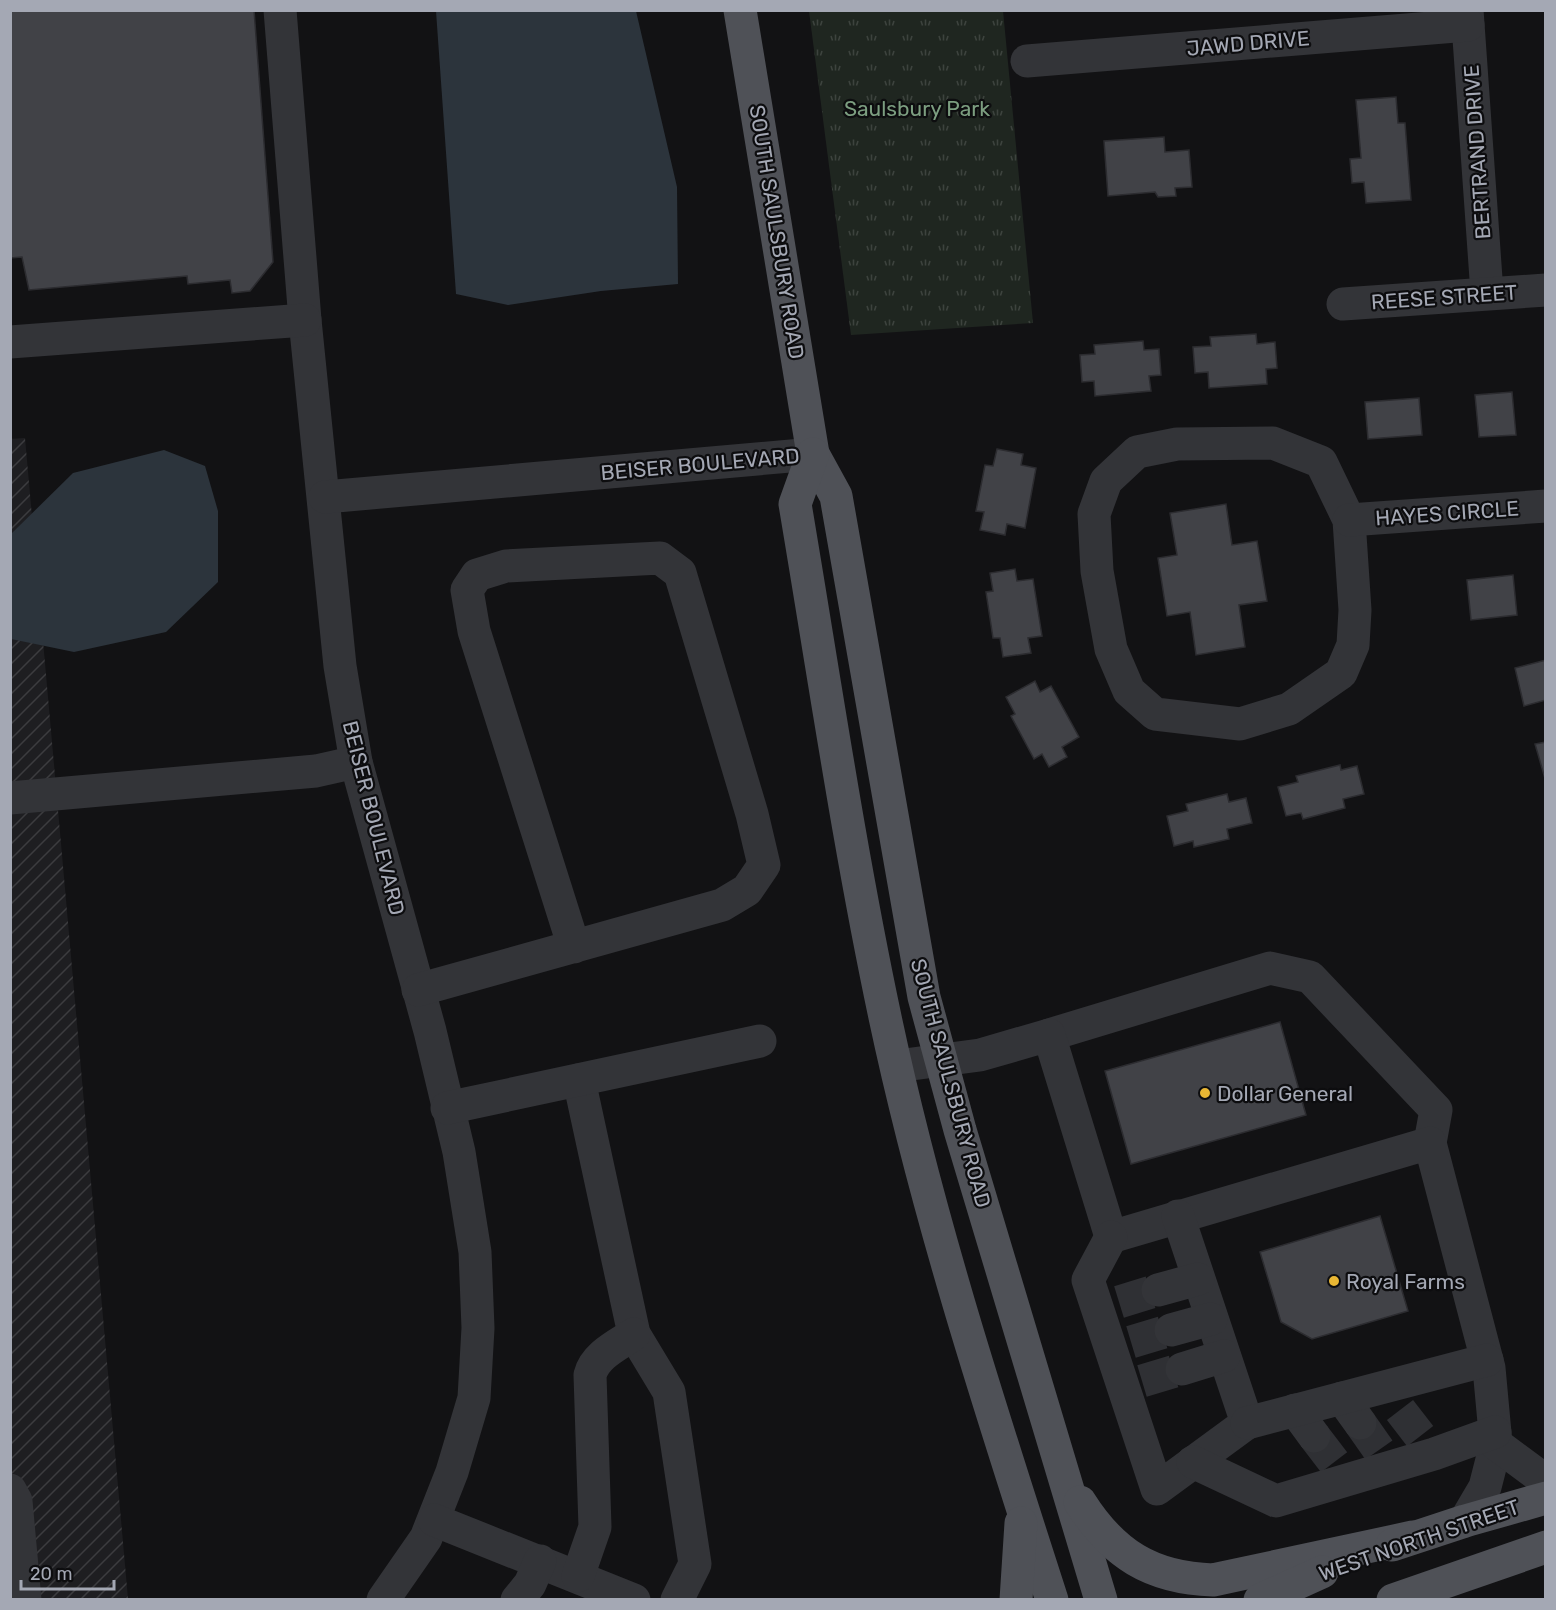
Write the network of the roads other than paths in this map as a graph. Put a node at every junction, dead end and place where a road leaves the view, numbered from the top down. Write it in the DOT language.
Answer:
graph roads {
  1 [pos="280,10"];
  2 [pos="740,10"];
  3 [pos="1467,18"];
  4 [pos="1027,61"];
  5 [pos="1545,290"];
  6 [pos="1487,294"];
  7 [pos="1342,304"];
  8 [pos="305,320"];
  9 [pos="10,342"];
  10 [pos="813,454"];
  11 [pos="325,497"];
  12 [pos="1545,506"];
  13 [pos="1349,520"];
  14 [pos="356,762"];
  15 [pos="10,798"];
  16 [pos="574,947"];
  17 [pos="418,990"];
  18 [pos="1049,1035"];
  19 [pos="760,1041"];
  20 [pos="941,1059"];
  21 [pos="897,1066"];
  22 [pos="579,1080"];
  23 [pos="447,1108"];
  24 [pos="1430,1143"];
  25 [pos="1178,1216"];
  26 [pos="1111,1237"];
  27 [pos="1198,1279"];
  28 [pos="1158,1290"];
  29 [pos="1211,1319"];
  30 [pos="1171,1330"];
  31 [pos="634,1334"];
  32 [pos="1224,1356"];
  33 [pos="1487,1360"];
  34 [pos="1182,1369"];
  35 [pos="1295,1410"];
  36 [pos="1247,1423"];
  37 [pos="1314,1436"];
  38 [pos="1496,1438"];
  39 [pos="1193,1462"];
  40 [pos="1065,1477"];
  41 [pos="1545,1481"];
  42 [pos="10,1490"];
  43 [pos="1545,1498"];
  44 [pos="1022,1506"];
  45 [pos="434,1520"];
  46 [pos="1465,1521"];
  47 [pos="1413,1537"];
  48 [pos="1545,1547"];
  49 [pos="540,1561"];
  50 [pos="578,1576"];
  51 [pos="25,1599"];
  52 [pos="383,1599"];
  53 [pos="517,1599"];
  54 [pos="634,1599"];
  55 [pos="677,1599"];
  56 [pos="1016,1599"];
  57 [pos="1052,1599"];
  58 [pos="1101,1599"];
  59 [pos="1260,1599"];
  60 [pos="1393,1599"];
  1 -- 8 [label="street"];
  2 -- 10 [label="main road, SOUTH SAULSBURY ROAD"];
  3 -- 4 [label="street, JAWD DRIVE"];
  3 -- 6 [label="street, BERTRAND DRIVE"];
  5 -- 6 [label="street, REESE STREET"];
  6 -- 7 [label="street, REESE STREET"];
  8 -- 9 [label="street"];
  8 -- 11 [label="street"];
  10 -- 11 [label="street, BEISER BOULEVARD"];
  10 -- 20 [label="main road, SOUTH SAULSBURY ROAD"];
  10 -- 21 [label="main road, SOUTH SAULSBURY ROAD"];
  11 -- 14 [label="street, BEISER BOULEVARD"];
  12 -- 13 [label="street, HAYES CIRCLE"];
  13 -- 13 [label="street, HAYES CIRCLE"];
  14 -- 15 [label="street"];
  14 -- 17 [label="street, BEISER BOULEVARD"];
  16 -- 16 [label="street"];
  16 -- 17 [label="street"];
  17 -- 23 [label="street, BEISER BOULEVARD"];
  18 -- 20 [label="street"];
  18 -- 24 [label="street"];
  18 -- 26 [label="street"];
  19 -- 22 [label="street"];
  20 -- 21 [label="street"];
  20 -- 40 [label="main road, SOUTH SAULSBURY ROAD"];
  21 -- 44 [label="main road, SOUTH SAULSBURY ROAD"];
  22 -- 23 [label="street"];
  22 -- 31 [label="street"];
  23 -- 45 [label="street, BEISER BOULEVARD"];
  24 -- 25 [label="street"];
  24 -- 33 [label="street"];
  25 -- 26 [label="street"];
  25 -- 27 [label="street"];
  26 -- 39 [label="street"];
  27 -- 28 [label="street"];
  27 -- 29 [label="street"];
  29 -- 30 [label="street"];
  29 -- 32 [label="street"];
  31 -- 50 [label="street"];
  31 -- 55 [label="street"];
  32 -- 34 [label="street"];
  32 -- 36 [label="street"];
  33 -- 35 [label="street"];
  33 -- 38 [label="street"];
  35 -- 36 [label="street"];
  35 -- 37 [label="street"];
  36 -- 39 [label="street"];
  38 -- 39 [label="street"];
  38 -- 41 [label="street"];
  38 -- 46 [label="street"];
  40 -- 47 [label="main road"];
  40 -- 58 [label="main road, SOUTH SAULSBURY ROAD"];
  42 -- 51 [label="street"];
  43 -- 46 [label="main road, WEST NORTH STREET"];
  44 -- 56 [label="main road"];
  44 -- 57 [label="main road, SOUTH SAULSBURY ROAD"];
  45 -- 49 [label="street"];
  45 -- 52 [label="street, BEISER BOULEVARD"];
  46 -- 47 [label="main road, WEST NORTH STREET"];
  47 -- 59 [label="main road, WEST NORTH STREET"];
  48 -- 60 [label="main road"];
  49 -- 50 [label="street"];
  49 -- 53 [label="street"];
  50 -- 54 [label="street"];
}
